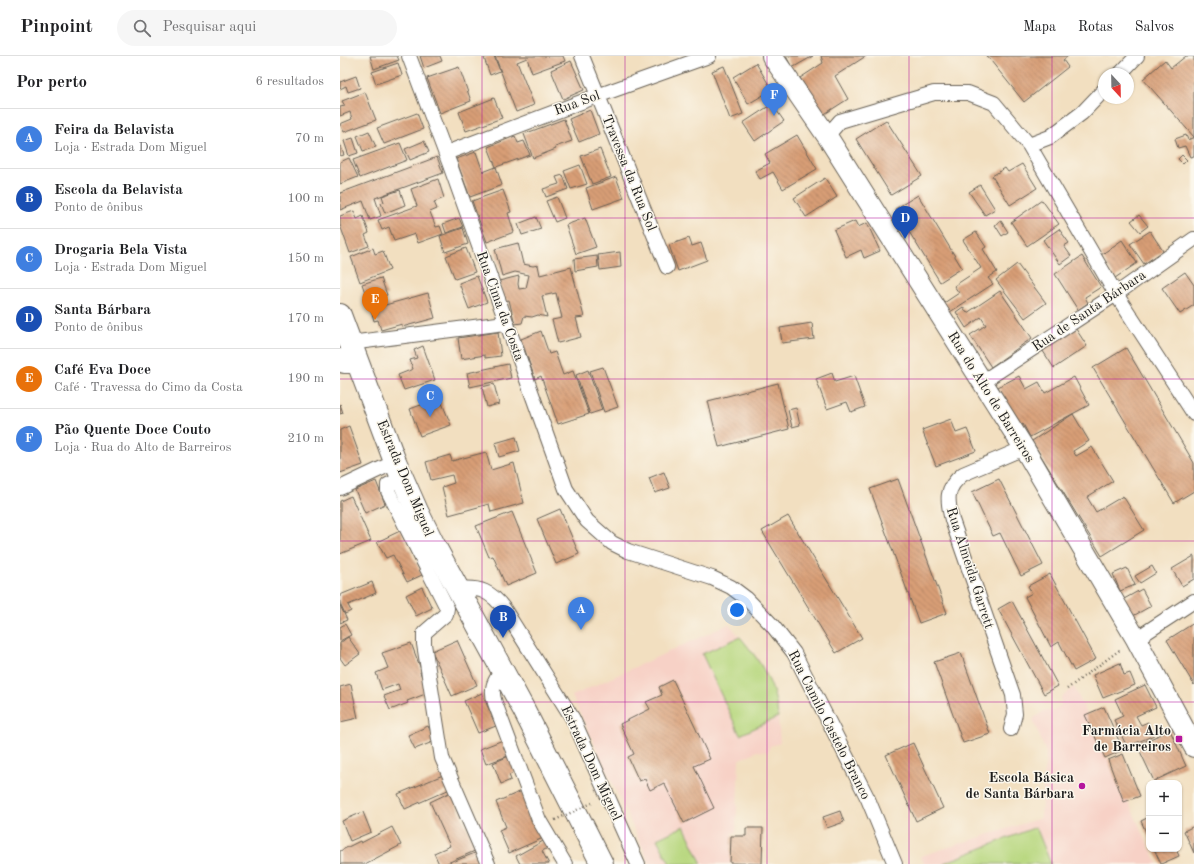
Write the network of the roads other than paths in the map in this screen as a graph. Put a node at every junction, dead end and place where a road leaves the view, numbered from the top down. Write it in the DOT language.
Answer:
graph roads {
  1 [pos="409,56"];
  2 [pos="582,56"];
  3 [pos="710,56"];
  4 [pos="772,56"];
  5 [pos="1137,56"];
  6 [pos="1126,68"];
  7 [pos="597,96"];
  8 [pos="1098,96"];
  9 [pos="827,136"];
  10 [pos="1030,145"];
  11 [pos="446,152"];
  12 [pos="1194,239"];
  13 [pos="667,267"];
  14 [pos="1116,294"];
  15 [pos="340,315"];
  16 [pos="506,323"];
  17 [pos="350,355"];
  18 [pos="982,382"];
  19 [pos="1194,414"];
  20 [pos="1024,448"];
  21 [pos="399,470"];
  22 [pos="340,488"];
  23 [pos="612,544"];
  24 [pos="458,589"];
  25 [pos="1194,601"];
  26 [pos="1129,643"];
  27 [pos="502,670"];
  28 [pos="1011,729"];
  29 [pos="1194,747"];
  30 [pos="488,864"];
  31 [pos="565,864"];
  32 [pos="602,864"];
  33 [pos="638,864"];
  34 [pos="895,864"];
  1 -- 11 [label="street, Rua Cima da Costa"];
  2 -- 7 [label="street, Travessa da Rua Sol"];
  3 -- 7 [label="street, Rua Sol"];
  4 -- 9 [label="street, Rua do Alto de Barreiros"];
  5 -- 6 [label="street"];
  7 -- 11 [label="street, Rua Sol"];
  7 -- 13 [label="street, Travessa da Rua Sol"];
  8 -- 10 [label="street"];
  9 -- 10 [label="street"];
  9 -- 18 [label="street, Rua do Alto de Barreiros"];
  10 -- 14 [label="street"];
  11 -- 16 [label="street, Rua Cima da Costa"];
  12 -- 14 [label="street, Rua de Santa Bárbara"];
  14 -- 18 [label="street, Rua de Santa Bárbara"];
  14 -- 19 [label="street"];
  15 -- 17 [label="main road, Estrada Dom Miguel"];
  16 -- 17 [label="street"];
  16 -- 23 [label="street, Rua Cima da Costa"];
  17 -- 21 [label="main road, Estrada Dom Miguel"];
  18 -- 20 [label="street, Rua do Alto de Barreiros"];
  20 -- 26 [label="street, Rua do Alto de Barreiros"];
  20 -- 28 [label="street, Rua Almeida Garrett"];
  21 -- 22 [label="street"];
  21 -- 24 [label="main road, Estrada Dom Miguel"];
  21 -- 30 [label="street"];
  23 -- 34 [label="street, Rua Camilo Castelo Branco"];
  24 -- 27 [label="main road, Estrada Dom Miguel"];
  24 -- 33 [label="street, Estrada Dom Miguel"];
  25 -- 26 [label="street"];
  26 -- 29 [label="street, Rua do Alto de Barreiros"];
  27 -- 31 [label="street"];
  27 -- 32 [label="main road, Estrada Dom Miguel"];
}
